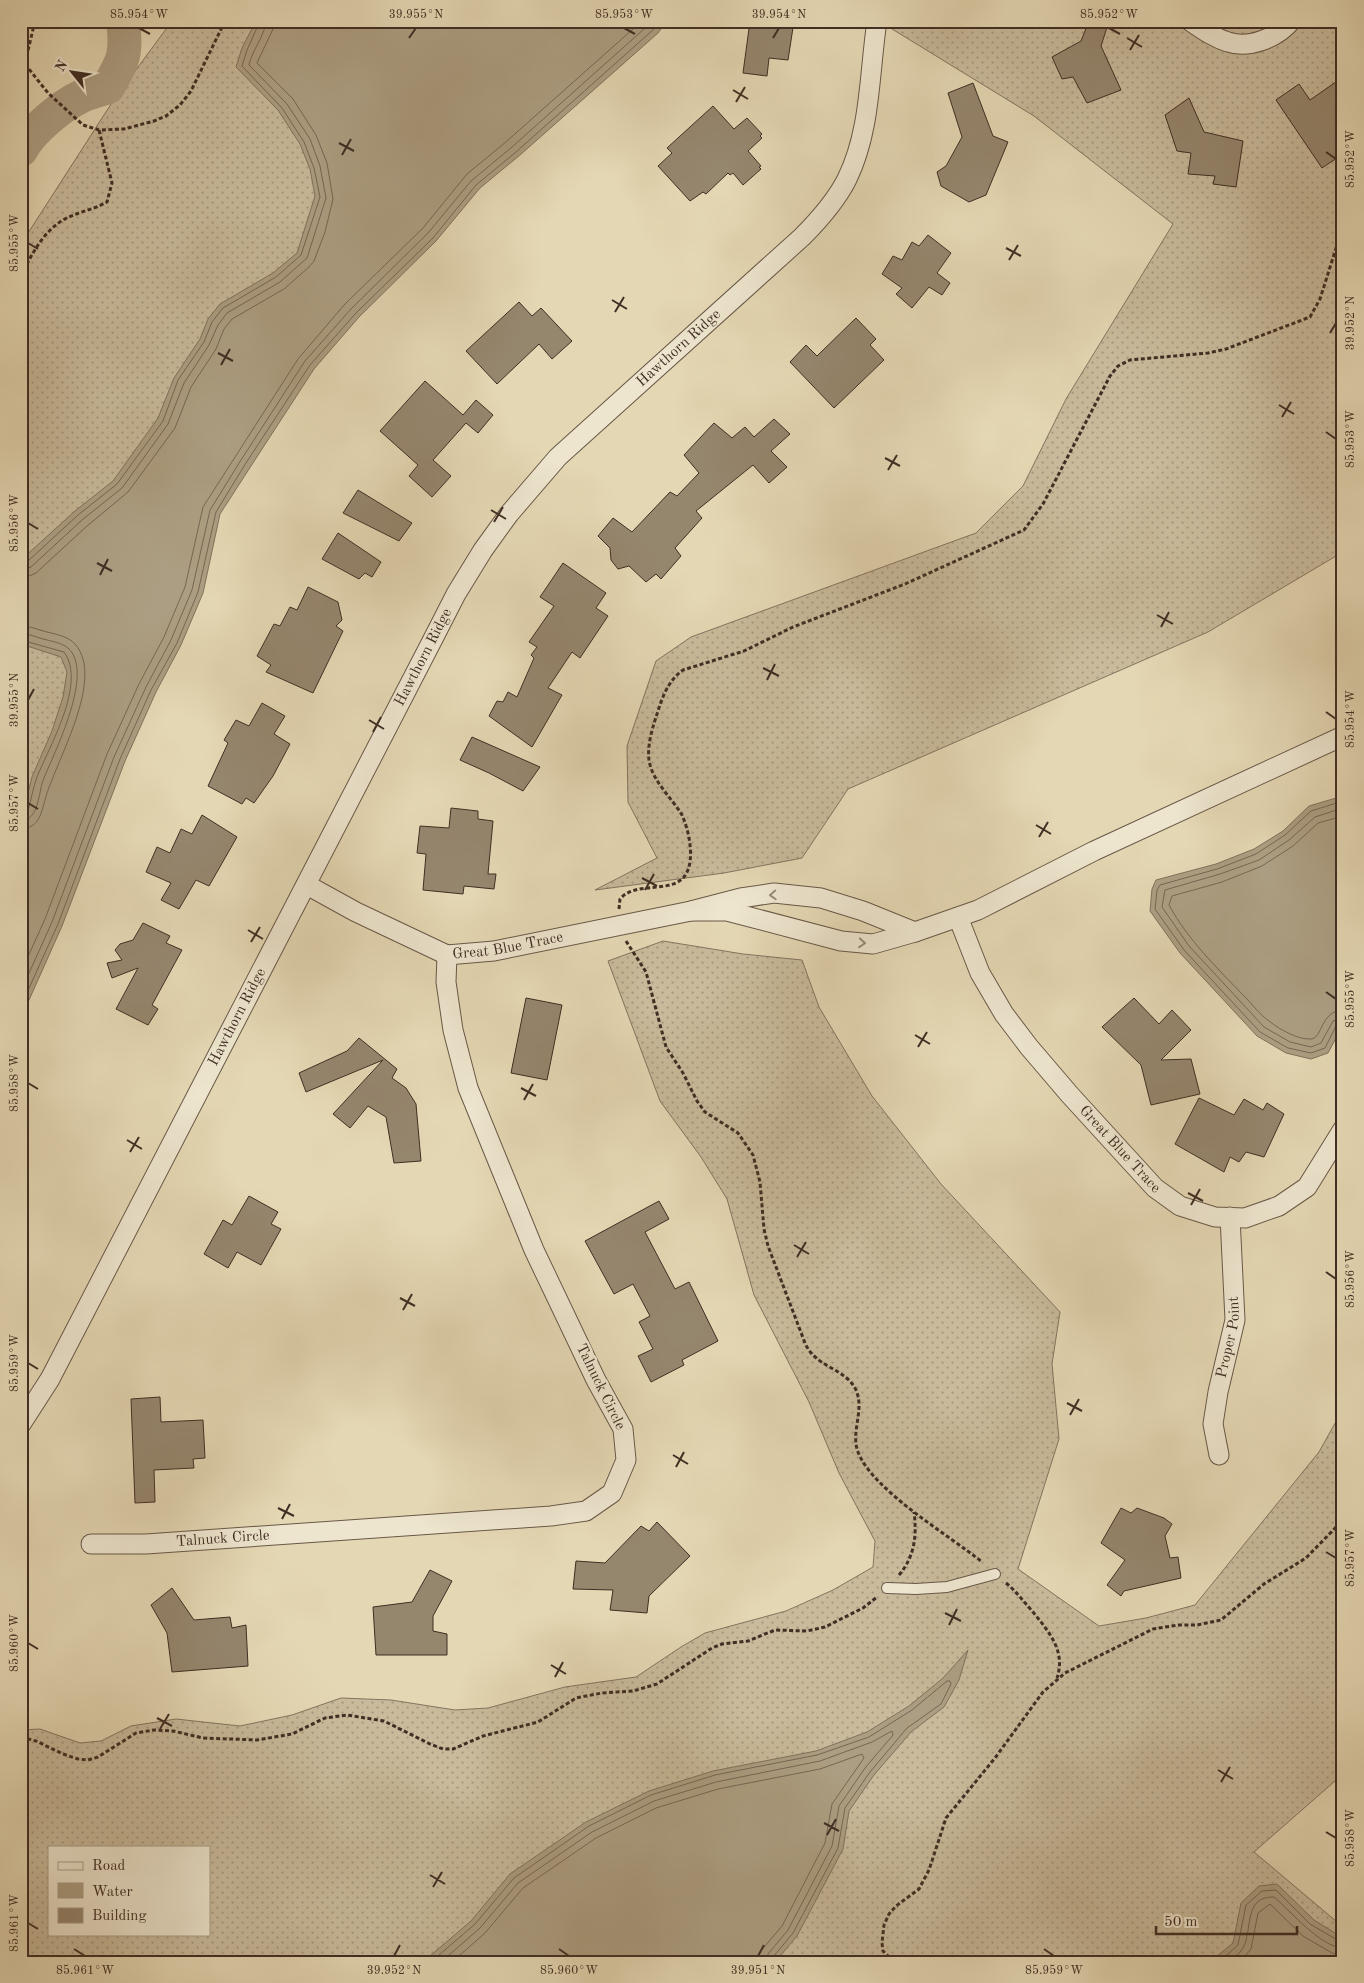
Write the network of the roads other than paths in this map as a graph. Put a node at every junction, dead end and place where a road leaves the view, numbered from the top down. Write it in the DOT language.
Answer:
graph roads {
  1 [pos="878,21"];
  2 [pos="1190,21"];
  3 [pos="1291,21"];
  4 [pos="1343,736"];
  5 [pos="306,886"];
  6 [pos="691,911"];
  7 [pos="958,917"];
  8 [pos="915,932"];
  9 [pos="447,955"];
  10 [pos="1343,1129"];
  11 [pos="1230,1218"];
  12 [pos="21,1424"];
  13 [pos="1219,1455"];
  14 [pos="91,1544"];
  15 [pos="995,1574"];
  16 [pos="887,1588"];
  1 -- 5 [label="street, Hawthorn Ridge"];
  2 -- 3 [label="street"];
  4 -- 7 [label="street, Great Blue Trace"];
  5 -- 9 [label="street, Great Blue Trace"];
  5 -- 12 [label="street, Hawthorn Ridge"];
  6 -- 8 [label="street, Great Blue Trace, one-way"];
  8 -- 6 [label="street, Great Blue Trace, one-way"];
  6 -- 9 [label="street, Great Blue Trace"];
  7 -- 8 [label="street, Great Blue Trace"];
  7 -- 11 [label="street, Great Blue Trace"];
  9 -- 14 [label="street, Talnuck Circle"];
  10 -- 11 [label="street, Great Blue Trace"];
  11 -- 13 [label="street, Proper Point"];
  15 -- 16 [label="lane"];
}
